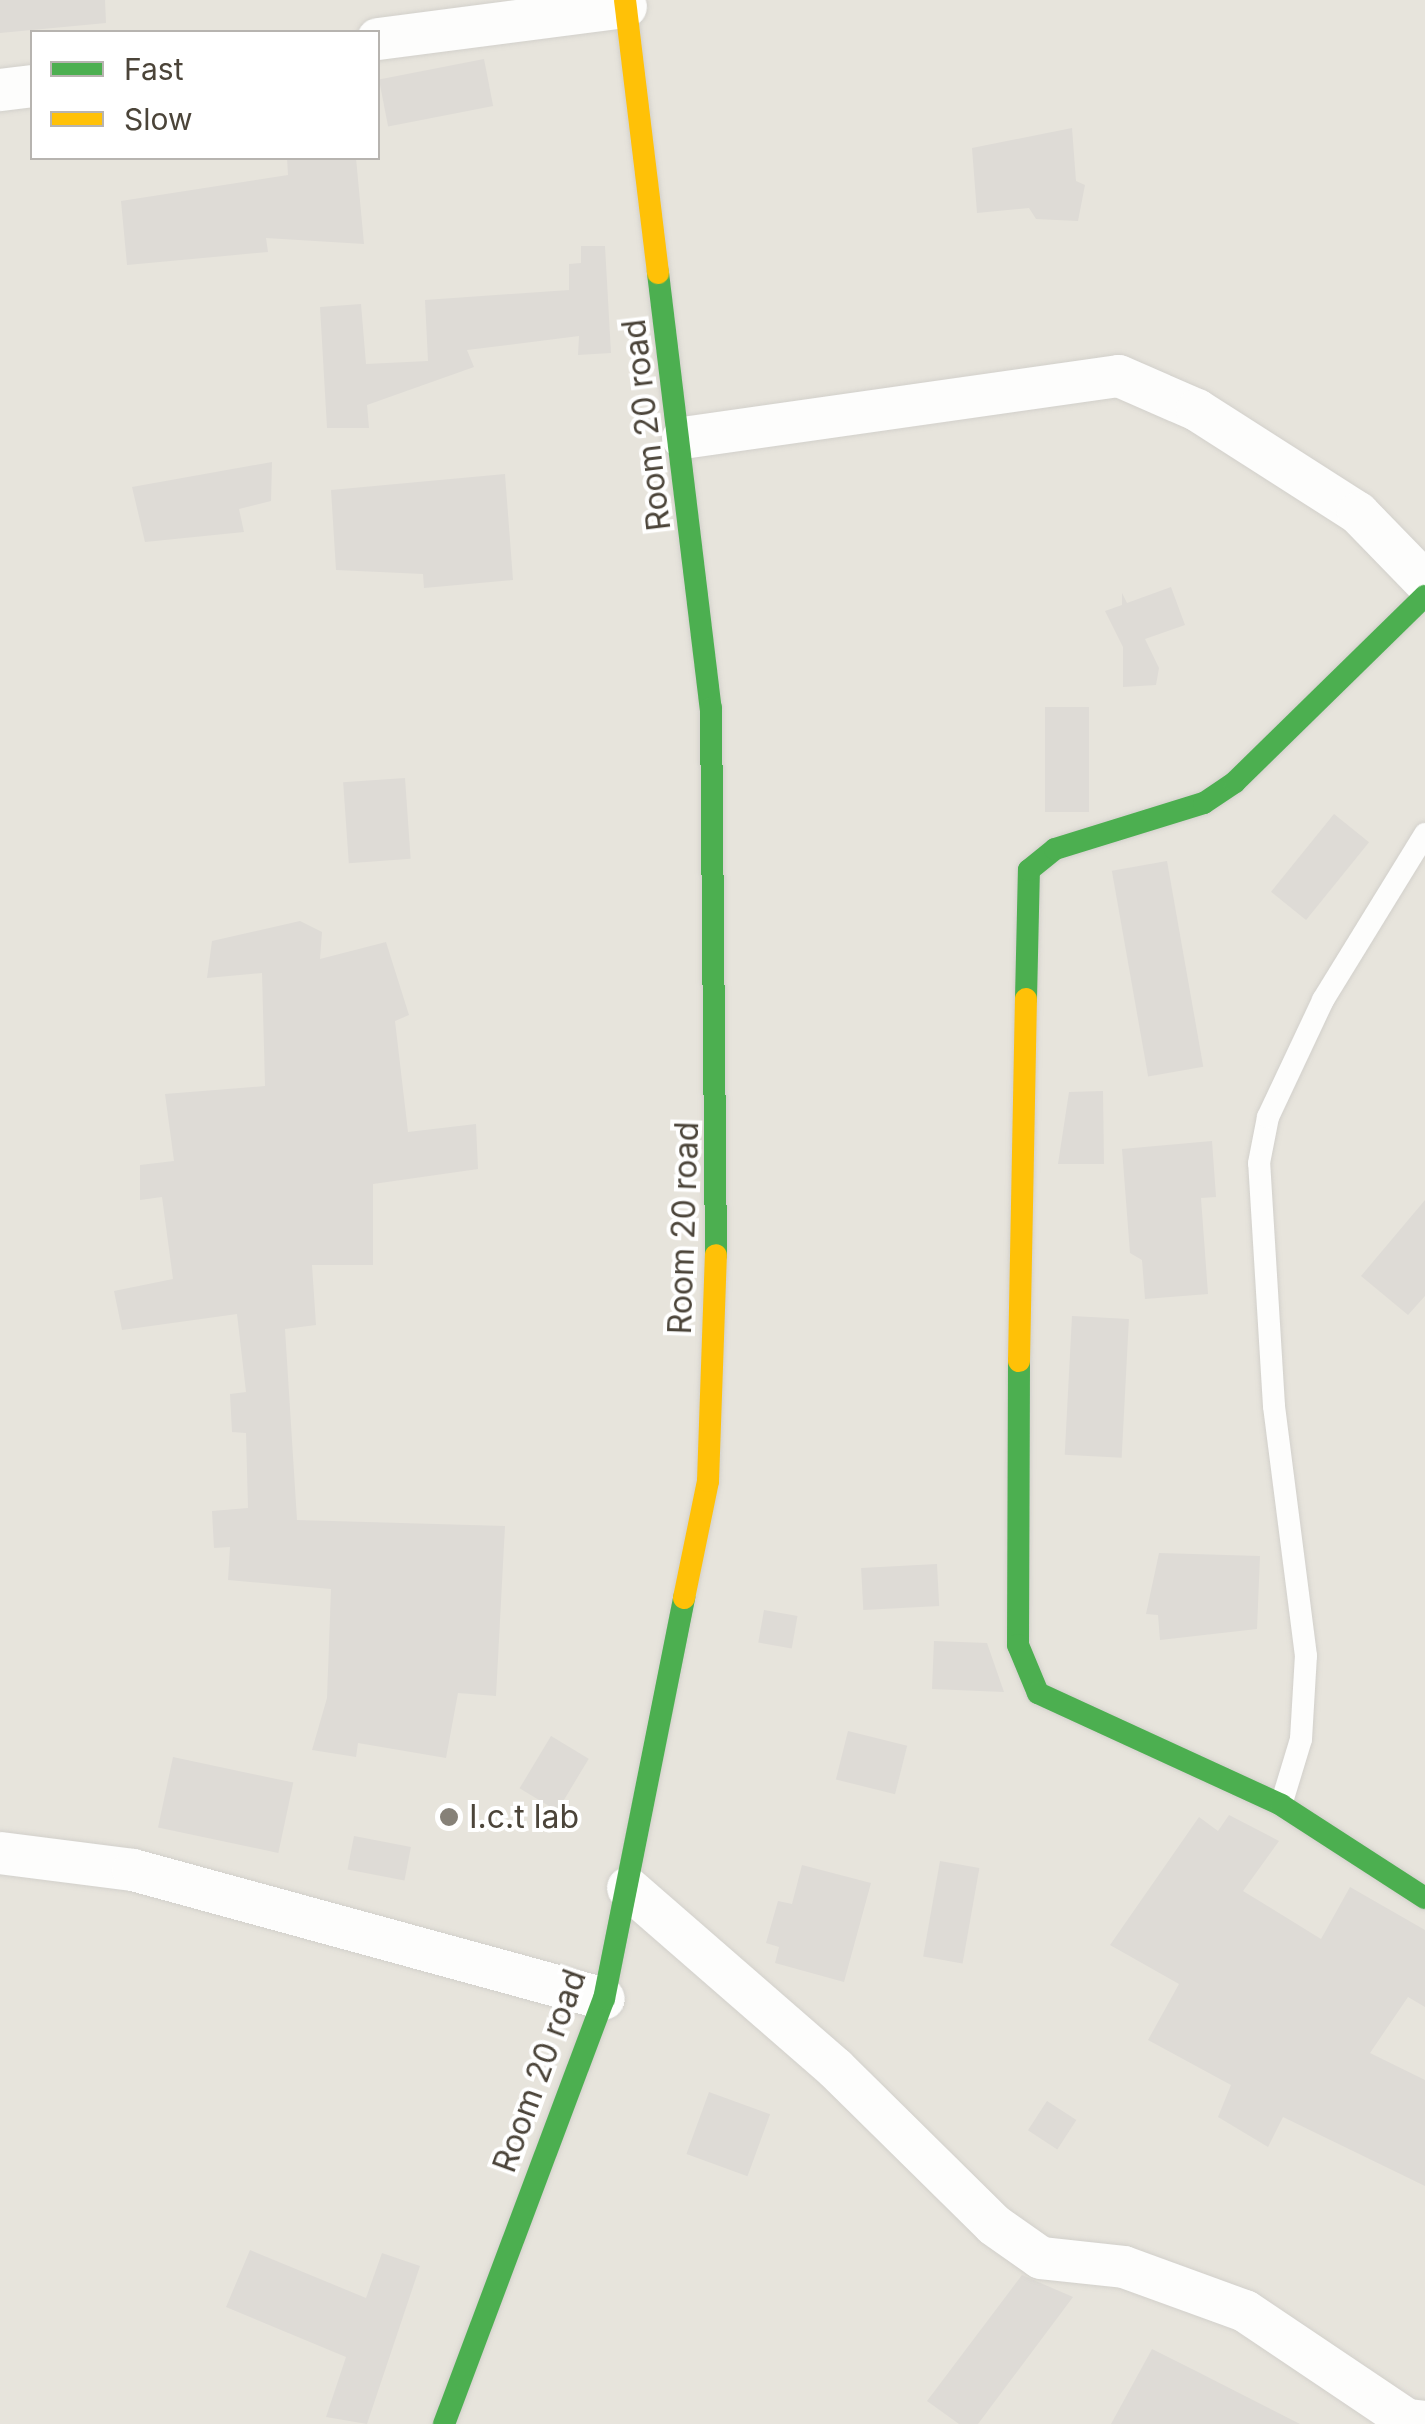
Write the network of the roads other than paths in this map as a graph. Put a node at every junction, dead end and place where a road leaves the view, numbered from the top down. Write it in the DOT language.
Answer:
graph roads {
  1 [pos="626,3"];
  2 [pos="380,39"];
  3 [pos="30,86"];
  4 [pos="0,90"];
  5 [pos="683,438"];
  6 [pos="1425,582"];
  7 [pos="1425,596"];
  8 [pos="1425,834"];
  9 [pos="1281,1805"];
  10 [pos="0,1854"];
  11 [pos="628,1888"];
  12 [pos="1425,1898"];
  13 [pos="604,1999"];
  14 [pos="1425,2422"];
  15 [pos="444,2424"];
  1 -- 2 [label="street"];
  1 -- 5 [label="street, Room 20 road"];
  3 -- 4 [label="street"];
  5 -- 6 [label="street"];
  5 -- 11 [label="street, Room 20 road"];
  7 -- 9 [label="street"];
  8 -- 9 [label="lane"];
  9 -- 12 [label="street"];
  10 -- 13 [label="street"];
  11 -- 13 [label="street, Room 20 road"];
  11 -- 14 [label="street"];
  13 -- 15 [label="street, Room 20 road"];
}
